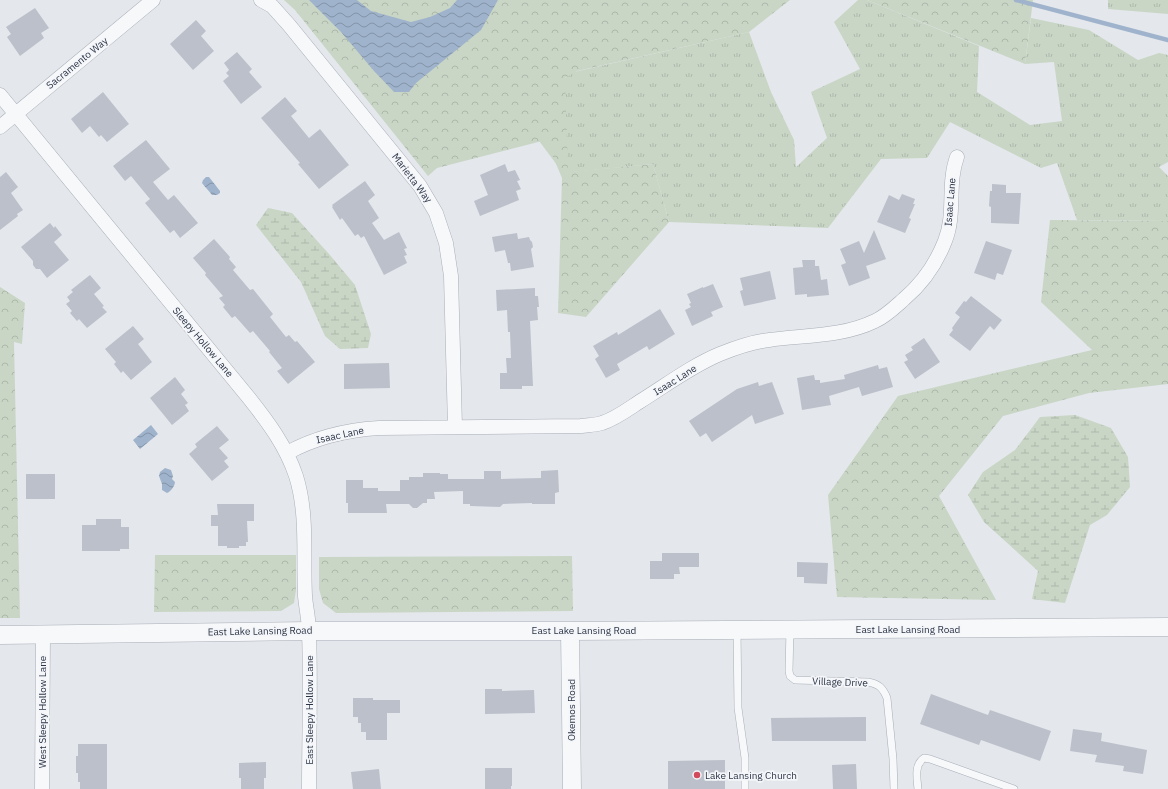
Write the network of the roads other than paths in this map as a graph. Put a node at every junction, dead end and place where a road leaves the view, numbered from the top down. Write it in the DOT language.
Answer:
graph roads {
  1 [pos="153,0"];
  2 [pos="261,0"];
  3 [pos="0,94"];
  4 [pos="16,114"];
  5 [pos="0,127"];
  6 [pos="957,157"];
  7 [pos="455,427"];
  8 [pos="287,452"];
  9 [pos="1168,627"];
  10 [pos="790,629"];
  11 [pos="737,630"];
  12 [pos="309,631"];
  13 [pos="570,631"];
  14 [pos="0,634"];
  15 [pos="43,634"];
  16 [pos="42,789"];
  17 [pos="309,789"];
  18 [pos="572,789"];
  19 [pos="745,789"];
  20 [pos="894,789"];
  21 [pos="918,789"];
  22 [pos="1014,789"];
  1 -- 4 [label="street, Sacramento Way"];
  2 -- 7 [label="street, Marietta Way"];
  3 -- 4 [label="street, Sleepy Hollow Lane"];
  4 -- 5 [label="street, Sacramento Way"];
  4 -- 8 [label="street, Sleepy Hollow Lane"];
  6 -- 7 [label="street, Isaac Lane"];
  7 -- 8 [label="street, Isaac Lane"];
  8 -- 12 [label="street, Sleepy Hollow Lane"];
  9 -- 10 [label="street, East Lake Lansing Road"];
  10 -- 11 [label="street, East Lake Lansing Road"];
  10 -- 20 [label="lane, Village Drive"];
  11 -- 13 [label="street, East Lake Lansing Road"];
  11 -- 19 [label="lane"];
  12 -- 13 [label="street, East Lake Lansing Road"];
  12 -- 15 [label="street, East Lake Lansing Road"];
  12 -- 17 [label="street, East Sleepy Hollow Lane"];
  13 -- 18 [label="street, Okemos Road"];
  14 -- 15 [label="street, East Lake Lansing Road"];
  15 -- 16 [label="street, West Sleepy Hollow Lane"];
  21 -- 22 [label="lane"];
}
